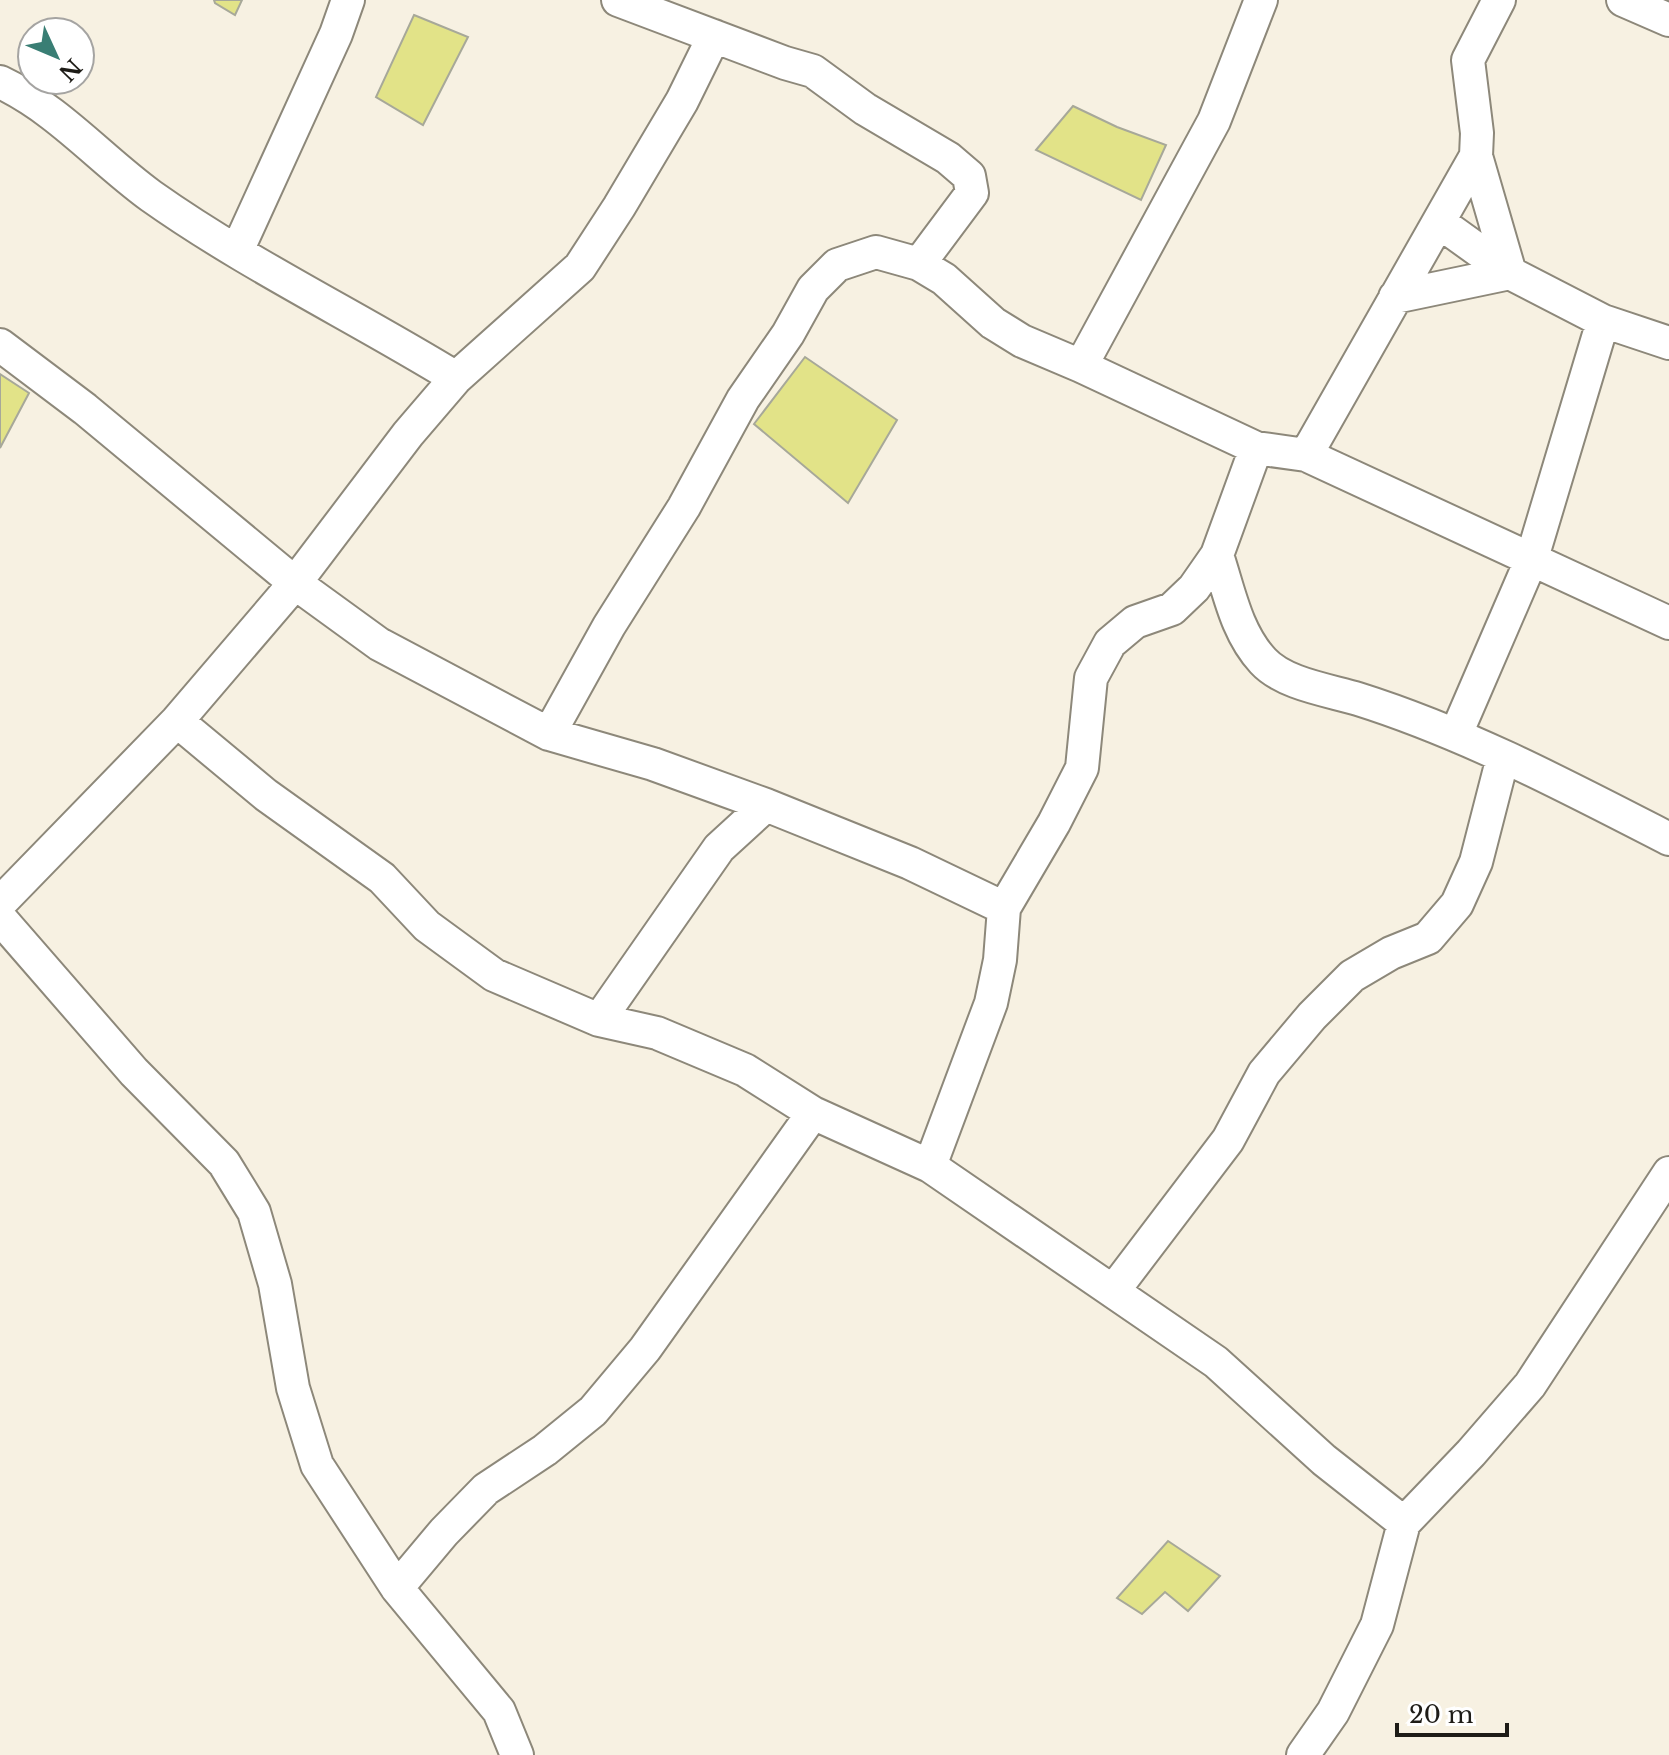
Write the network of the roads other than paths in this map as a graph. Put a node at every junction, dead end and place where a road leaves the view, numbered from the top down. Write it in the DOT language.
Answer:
graph roads {
  1 [pos="348,0"];
  2 [pos="618,0"];
  3 [pos="1261,0"];
  4 [pos="1499,0"];
  5 [pos="1623,0"];
  6 [pos="1669,20"];
  7 [pos="714,36"];
  8 [pos="0,82"];
  9 [pos="1476,156"];
  10 [pos="1439,222"];
  11 [pos="237,251"];
  12 [pos="919,264"];
  13 [pos="1510,273"];
  14 [pos="1395,297"];
  15 [pos="1603,321"];
  16 [pos="1669,343"];
  17 [pos="0,345"];
  18 [pos="1081,366"];
  19 [pos="456,378"];
  20 [pos="1256,448"];
  21 [pos="1306,455"];
  22 [pos="1217,555"];
  23 [pos="1532,558"];
  24 [pos="295,583"];
  25 [pos="1669,623"];
  26 [pos="177,721"];
  27 [pos="549,734"];
  28 [pos="1456,734"];
  29 [pos="1503,757"];
  30 [pos="766,805"];
  31 [pos="1669,839"];
  32 [pos="0,903"];
  33 [pos="1004,908"];
  34 [pos="0,918"];
  35 [pos="599,1020"];
  36 [pos="813,1113"];
  37 [pos="930,1166"];
  38 [pos="1669,1173"];
  39 [pos="1114,1290"];
  40 [pos="1404,1523"];
  41 [pos="397,1588"];
  42 [pos="517,1755"];
  43 [pos="1303,1755"];
  1 -- 11 [label="street"];
  2 -- 7 [label="street"];
  3 -- 18 [label="street"];
  4 -- 9 [label="street"];
  5 -- 6 [label="street"];
  7 -- 12 [label="street"];
  7 -- 19 [label="street"];
  8 -- 11 [label="street"];
  9 -- 10 [label="street"];
  9 -- 13 [label="street"];
  10 -- 13 [label="street"];
  10 -- 14 [label="street"];
  11 -- 19 [label="street"];
  12 -- 18 [label="street"];
  12 -- 27 [label="street"];
  13 -- 14 [label="street"];
  13 -- 15 [label="street"];
  14 -- 21 [label="street"];
  15 -- 16 [label="street"];
  15 -- 23 [label="street"];
  17 -- 24 [label="street"];
  18 -- 20 [label="street"];
  19 -- 24 [label="street"];
  20 -- 21 [label="street"];
  20 -- 22 [label="street"];
  21 -- 23 [label="street"];
  22 -- 28 [label="street"];
  22 -- 33 [label="street"];
  23 -- 25 [label="street"];
  23 -- 28 [label="street"];
  24 -- 26 [label="street"];
  24 -- 27 [label="street"];
  26 -- 32 [label="street"];
  26 -- 35 [label="street"];
  27 -- 30 [label="street"];
  28 -- 29 [label="street"];
  29 -- 31 [label="street"];
  29 -- 39 [label="street"];
  30 -- 33 [label="street"];
  30 -- 35 [label="street"];
  33 -- 37 [label="street"];
  34 -- 41 [label="street"];
  35 -- 36 [label="street"];
  36 -- 37 [label="street"];
  36 -- 41 [label="street"];
  37 -- 39 [label="street"];
  38 -- 40 [label="street"];
  39 -- 40 [label="street"];
  40 -- 43 [label="street"];
  41 -- 42 [label="street"];
}
